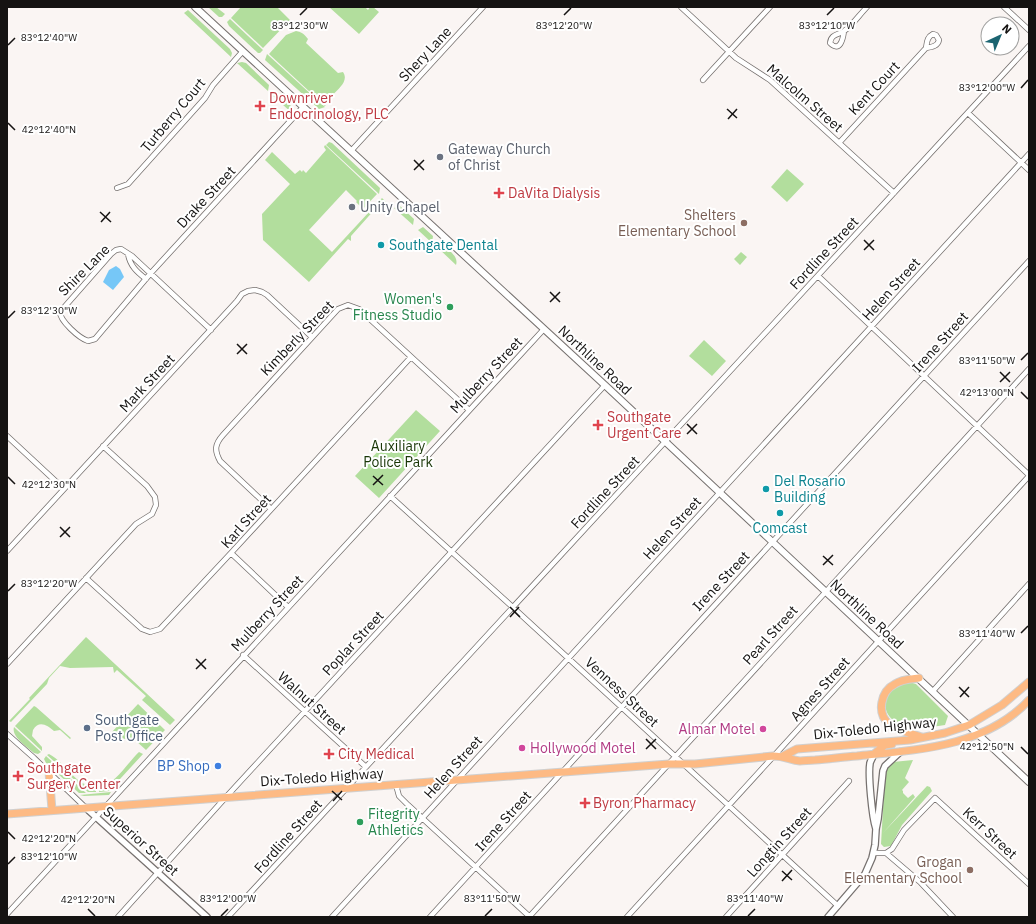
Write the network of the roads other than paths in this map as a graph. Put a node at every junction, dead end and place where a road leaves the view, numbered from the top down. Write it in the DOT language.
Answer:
graph roads {
  1 [pos="195,7"];
  2 [pos="483,7"];
  3 [pos="681,7"];
  4 [pos="770,7"];
  5 [pos="866,7"];
  6 [pos="1004,7"];
  7 [pos="1029,30"];
  8 [pos="844,31"];
  9 [pos="1029,46"];
  10 [pos="926,48"];
  11 [pos="243,51"];
  12 [pos="729,52"];
  13 [pos="702,80"];
  14 [pos="304,106"];
  15 [pos="968,113"];
  16 [pos="839,143"];
  17 [pos="351,150"];
  18 [pos="1029,154"];
  19 [pos="1021,163"];
  20 [pos="1029,170"];
  21 [pos="117,188"];
  22 [pos="894,194"];
  23 [pos="128,254"];
  24 [pos="1029,261"];
  25 [pos="150,274"];
  26 [pos="818,276"];
  27 [pos="146,279"];
  28 [pos="126,302"];
  29 [pos="871,326"];
  30 [pos="544,328"];
  31 [pos="211,330"];
  32 [pos="312,337"];
  33 [pos="411,357"];
  34 [pos="1029,369"];
  35 [pos="925,376"];
  36 [pos="605,385"];
  37 [pos="469,410"];
  38 [pos="978,426"];
  39 [pos="7,436"];
  40 [pos="666,442"];
  41 [pos="103,446"];
  42 [pos="1029,475"];
  43 [pos="64,489"];
  44 [pos="720,492"];
  45 [pos="390,496"];
  46 [pos="272,509"];
  47 [pos="773,542"];
  48 [pos="7,551"];
  49 [pos="453,552"];
  50 [pos="231,553"];
  51 [pos="86,578"];
  52 [pos="1029,584"];
  53 [pos="826,591"];
  54 [pos="288,606"];
  55 [pos="513,607"];
  56 [pos="879,641"];
  57 [pos="243,655"];
  58 [pos="569,658"];
  59 [pos="7,664"];
  60 [pos="919,678"];
  61 [pos="1029,682"];
  62 [pos="933,691"];
  63 [pos="1029,700"];
  64 [pos="621,707"];
  65 [pos="306,712"];
  66 [pos="968,725"];
  67 [pos="7,734"];
  68 [pos="978,734"];
  69 [pos="924,738"];
  70 [pos="910,740"];
  71 [pos="900,752"];
  72 [pos="874,754"];
  73 [pos="773,756"];
  74 [pos="783,756"];
  75 [pos="675,757"];
  76 [pos="669,764"];
  77 [pos="683,764"];
  78 [pos="366,767"];
  79 [pos="49,772"];
  80 [pos="562,772"];
  81 [pos="456,780"];
  82 [pos="849,781"];
  83 [pos="1029,782"];
  84 [pos="396,785"];
  85 [pos="346,788"];
  86 [pos="226,797"];
  87 [pos="728,805"];
  88 [pos="104,806"];
  89 [pos="86,808"];
  90 [pos="52,810"];
  91 [pos="7,814"];
  92 [pos="95,816"];
  93 [pos="422,818"];
  94 [pos="876,829"];
  95 [pos="873,853"];
  96 [pos="886,853"];
  97 [pos="783,854"];
  98 [pos="476,867"];
  99 [pos="158,872"];
  100 [pos="1029,884"];
  101 [pos="838,906"];
  102 [pos="7,914"];
  103 [pos="118,917"];
  104 [pos="207,917"];
  105 [pos="228,917"];
  106 [pos="332,917"];
  107 [pos="430,917"];
  108 [pos="529,917"];
  109 [pos="627,917"];
  110 [pos="726,917"];
  111 [pos="828,917"];
  112 [pos="953,917"];
  1 -- 11 [label="main road, Northline Road"];
  2 -- 17 [label="street, Shery Lane"];
  3 -- 12 [label="street, Malcolm Street"];
  4 -- 12 [label="street"];
  5 -- 8 [label="street"];
  6 -- 7 [label="street"];
  9 -- 15 [label="street, Fordline Street"];
  10 -- 16 [label="street, Kent Court"];
  11 -- 14 [label="main road, Northline Road"];
  11 -- 21 [label="street, Turberry Court"];
  12 -- 13 [label="street"];
  12 -- 16 [label="street, Malcolm Street"];
  14 -- 17 [label="main road, Northline Road"];
  14 -- 25 [label="street, Drake Street"];
  15 -- 19 [label="street"];
  15 -- 22 [label="street, Fordline Street"];
  16 -- 22 [label="street, Malcolm Street"];
  17 -- 30 [label="main road, Northline Road"];
  18 -- 19 [label="street, Helen Street"];
  19 -- 20 [label="street"];
  19 -- 29 [label="street, Helen Street"];
  22 -- 26 [label="street, Fordline Street"];
  23 -- 25 [label="street, Shire Lane"];
  23 -- 27 [label="street, Shire Lane"];
  23 -- 28 [label="street, Shire Lane"];
  24 -- 35 [label="street, Irene Street"];
  25 -- 27 [label="street, Drake Street"];
  25 -- 31 [label="street"];
  26 -- 29 [label="street"];
  26 -- 40 [label="street, Fordline Street"];
  27 -- 28 [label="street, Drake Street"];
  29 -- 35 [label="street"];
  29 -- 44 [label="street, Helen Street"];
  30 -- 36 [label="main road, Northline Road"];
  30 -- 37 [label="street, Mulberry Street"];
  31 -- 32 [label="street, Mark Street"];
  31 -- 41 [label="street, Mark Street"];
  32 -- 33 [label="street, Kimberly Street"];
  32 -- 46 [label="street, Kimberly Street"];
  33 -- 37 [label="street, Kimberly Street"];
  33 -- 46 [label="street, Karl Street"];
  34 -- 38 [label="street, Pearl Street"];
  35 -- 38 [label="street"];
  35 -- 47 [label="street, Irene Street"];
  36 -- 40 [label="main road, Northline Road"];
  36 -- 49 [label="street, Poplar Street"];
  37 -- 45 [label="street, Mulberry Street"];
  38 -- 42 [label="street"];
  38 -- 53 [label="street, Pearl Street"];
  39 -- 43 [label="street"];
  40 -- 44 [label="main road, Northline Road"];
  40 -- 55 [label="street, Fordline Street"];
  41 -- 43 [label="street, Mark Street"];
  41 -- 51 [label="street"];
  42 -- 56 [label="street, Agnes Street"];
  43 -- 48 [label="street, Mark Street"];
  44 -- 47 [label="main road, Northline Road"];
  44 -- 58 [label="street, Helen Street"];
  45 -- 49 [label="street, Venness Street"];
  45 -- 54 [label="street, Mulberry Street"];
  46 -- 50 [label="street, Karl Street"];
  47 -- 53 [label="main road, Northline Road"];
  47 -- 64 [label="street, Irene Street"];
  49 -- 55 [label="street, Venness Street"];
  49 -- 65 [label="street, Poplar Street"];
  50 -- 51 [label="street, Karl Street"];
  50 -- 54 [label="street"];
  51 -- 59 [label="street"];
  52 -- 62 [label="street"];
  53 -- 56 [label="main road, Northline Road"];
  53 -- 75 [label="street, Pearl Street"];
  54 -- 57 [label="street, Mulberry Street"];
  55 -- 58 [label="street, Venness Street"];
  55 -- 78 [label="street, Fordline Street"];
  56 -- 60 [label="main road, Northline Road"];
  56 -- 73 [label="street, Agnes Street"];
  57 -- 65 [label="street, Walnut Street"];
  57 -- 88 [label="street, Mulberry Street"];
  58 -- 64 [label="street, Venness Street"];
  58 -- 81 [label="street, Helen Street"];
  60 -- 62 [label="main road, Northline Road"];
  60 -- 69 [label="main road"];
  61 -- 66 [label="main road, Dix-Toledo Highway"];
  62 -- 66 [label="main road, Northline Road"];
  63 -- 68 [label="main road, Dix-Toledo Highway"];
  64 -- 75 [label="street, Venness Street"];
  64 -- 80 [label="street, Irene Street"];
  65 -- 78 [label="street, Walnut Street"];
  65 -- 86 [label="street, Poplar Street"];
  66 -- 68 [label="main road, Northline Road"];
  66 -- 69 [label="main road, Dix-Toledo Highway"];
  67 -- 79 [label="street, Superior Street"];
  68 -- 71 [label="main road, Dix-Toledo Highway"];
  68 -- 83 [label="main road, Northline Road"];
  69 -- 70 [label="main road, Dix-Toledo Highway"];
  70 -- 72 [label="main road"];
  70 -- 74 [label="main road, Dix-Toledo Highway"];
  71 -- 72 [label="main road, Dix-Toledo Highway"];
  71 -- 94 [label="street"];
  72 -- 74 [label="main road, Dix-Toledo Highway"];
  72 -- 94 [label="street"];
  73 -- 74 [label="main road, Dix-Toledo Highway"];
  73 -- 77 [label="main road, Dix-Toledo Highway"];
  73 -- 87 [label="street, Agnes Street"];
  75 -- 76 [label="street, Pearl Street"];
  75 -- 77 [label="street, Venness Street"];
  76 -- 77 [label="main road, Dix-Toledo Highway"];
  76 -- 80 [label="main road, Dix-Toledo Highway"];
  76 -- 108 [label="street, Pearl Street"];
  77 -- 87 [label="street, Venness Street"];
  78 -- 85 [label="street, Fordline Street"];
  79 -- 89 [label="street, Superior Street"];
  79 -- 90 [label="main road"];
  80 -- 81 [label="main road, Dix-Toledo Highway"];
  80 -- 98 [label="street, Irene Street"];
  81 -- 84 [label="main road, Dix-Toledo Highway"];
  81 -- 93 [label="street, Helen Street"];
  82 -- 97 [label="street, Longtin Street"];
  84 -- 85 [label="main road, Dix-Toledo Highway"];
  84 -- 93 [label="street"];
  85 -- 86 [label="main road, Dix-Toledo Highway"];
  85 -- 105 [label="street, Fordline Street"];
  86 -- 88 [label="main road, Dix-Toledo Highway"];
  86 -- 99 [label="street, Poplar Street"];
  87 -- 97 [label="street, Venness Street"];
  87 -- 109 [label="street, Agnes Street"];
  88 -- 89 [label="main road, Dix-Toledo Highway"];
  88 -- 92 [label="street, Mulberry Street"];
  89 -- 90 [label="main road, Dix-Toledo Highway"];
  89 -- 92 [label="street, Superior Street"];
  90 -- 91 [label="main road, Dix-Toledo Highway"];
  92 -- 99 [label="street, Superior Street"];
  92 -- 102 [label="street, Mulberry Street"];
  93 -- 98 [label="street"];
  93 -- 106 [label="street, Helen Street"];
  94 -- 95 [label="street"];
  95 -- 96 [label="street"];
  95 -- 101 [label="street"];
  96 -- 100 [label="street, Kerr Street"];
  96 -- 112 [label="street"];
  97 -- 101 [label="street, Venness Street"];
  97 -- 110 [label="street, Longtin Street"];
  98 -- 107 [label="street, Irene Street"];
  98 -- 108 [label="street"];
  99 -- 103 [label="street, Poplar Street"];
  99 -- 104 [label="street, Superior Street"];
  101 -- 111 [label="street"];
}
